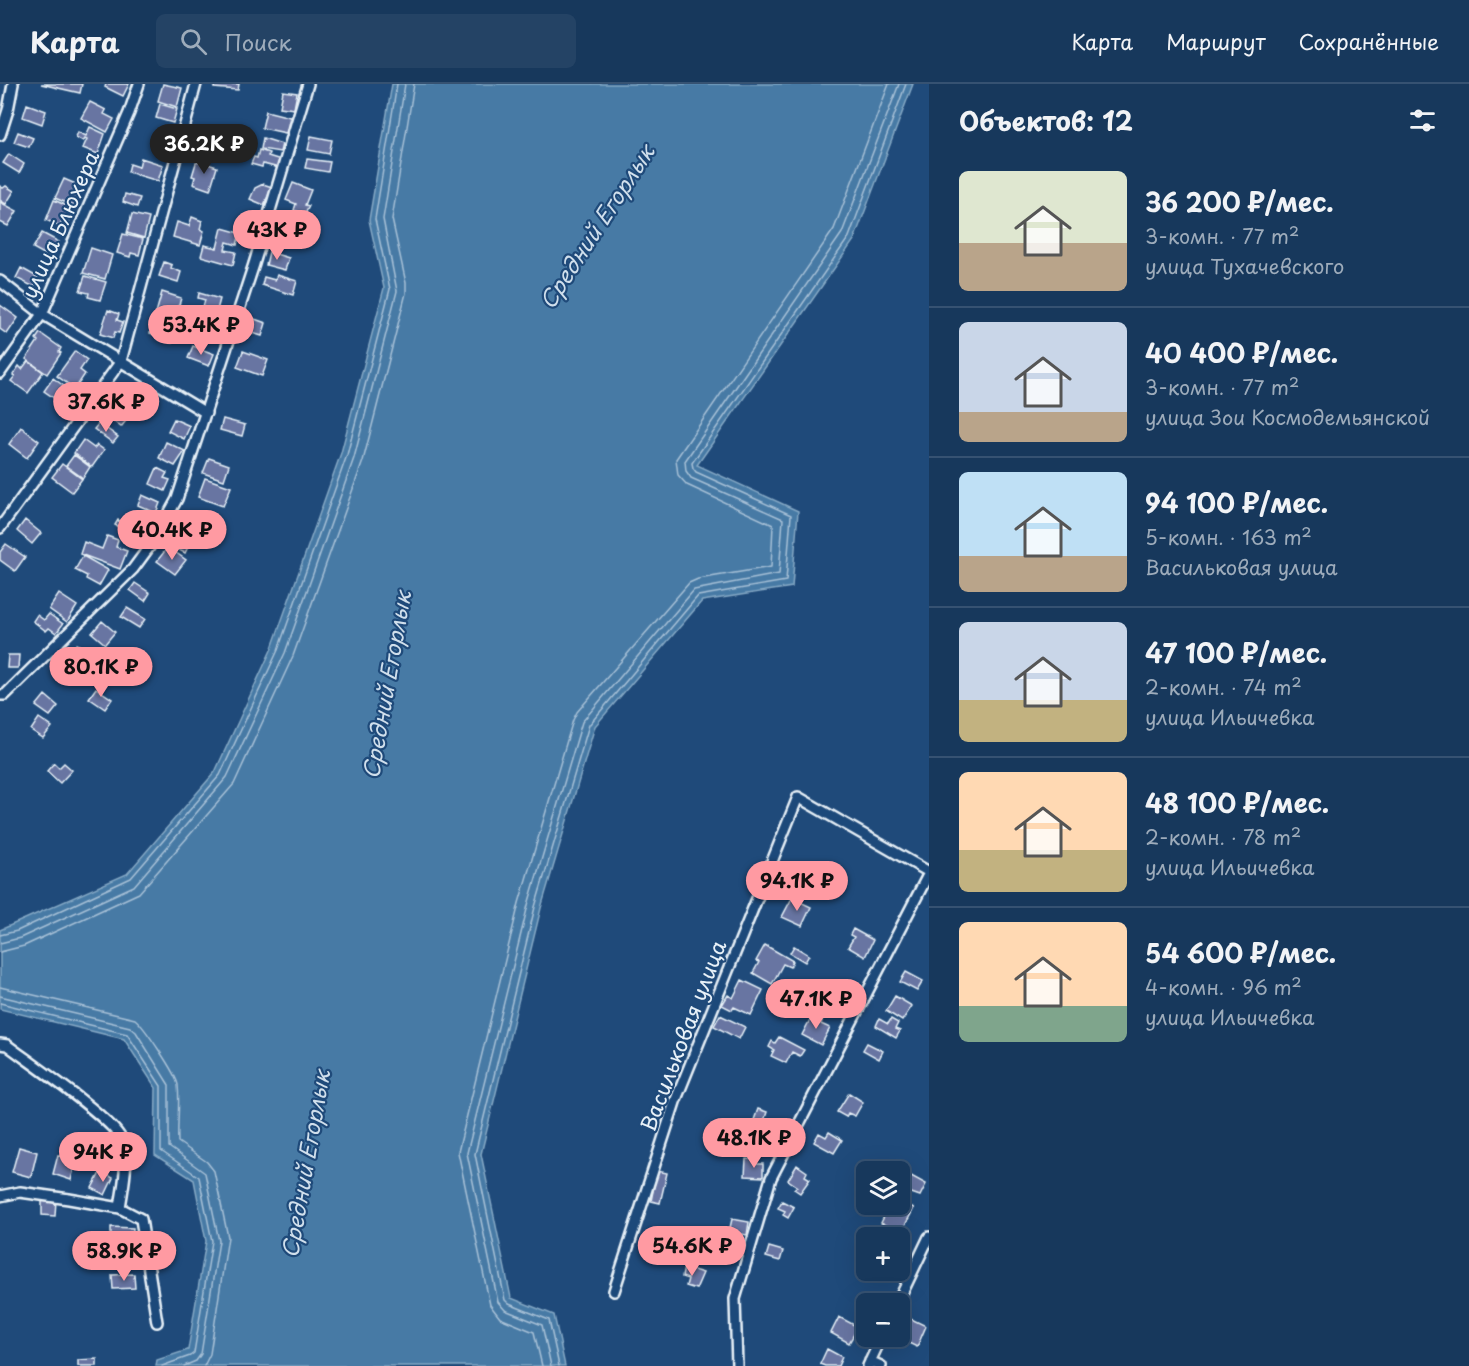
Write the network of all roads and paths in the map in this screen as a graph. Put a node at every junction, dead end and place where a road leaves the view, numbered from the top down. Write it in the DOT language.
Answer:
graph roads {
  1 [pos="13,84"];
  2 [pos="139,84"];
  3 [pos="196,84"];
  4 [pos="308,84"];
  5 [pos="0,135"];
  6 [pos="0,281"];
  7 [pos="42,314"];
  8 [pos="121,361"];
  9 [pos="0,374"];
  10 [pos="206,413"];
  11 [pos="0,528"];
  12 [pos="0,695"];
  13 [pos="929,872"];
  14 [pos="0,1044"];
  15 [pos="0,1196"];
  16 [pos="120,1208"];
  17 [pos="929,1237"];
  18 [pos="614,1291"];
  19 [pos="902,1293"];
  20 [pos="157,1322"];
  21 [pos="877,1347"];
  22 [pos="869,1363"];
  23 [pos="737,1366"];
  24 [pos="881,1366"];
  1 -- 5 [label="street"];
  2 -- 7 [label="street, улица Блюхера"];
  3 -- 8 [label="street"];
  4 -- 10 [label="street"];
  6 -- 7 [label="street"];
  7 -- 8 [label="street"];
  7 -- 9 [label="street, улица Блюхера"];
  8 -- 10 [label="street"];
  8 -- 11 [label="street"];
  10 -- 12 [label="street"];
  13 -- 18 [label="street, Васильковая улица"];
  13 -- 23 [label="street"];
  14 -- 16 [label="street"];
  15 -- 16 [label="street"];
  16 -- 20 [label="street"];
  17 -- 19 [label="street"];
  21 -- 22 [label="street"];
  22 -- 24 [label="street"];
}
